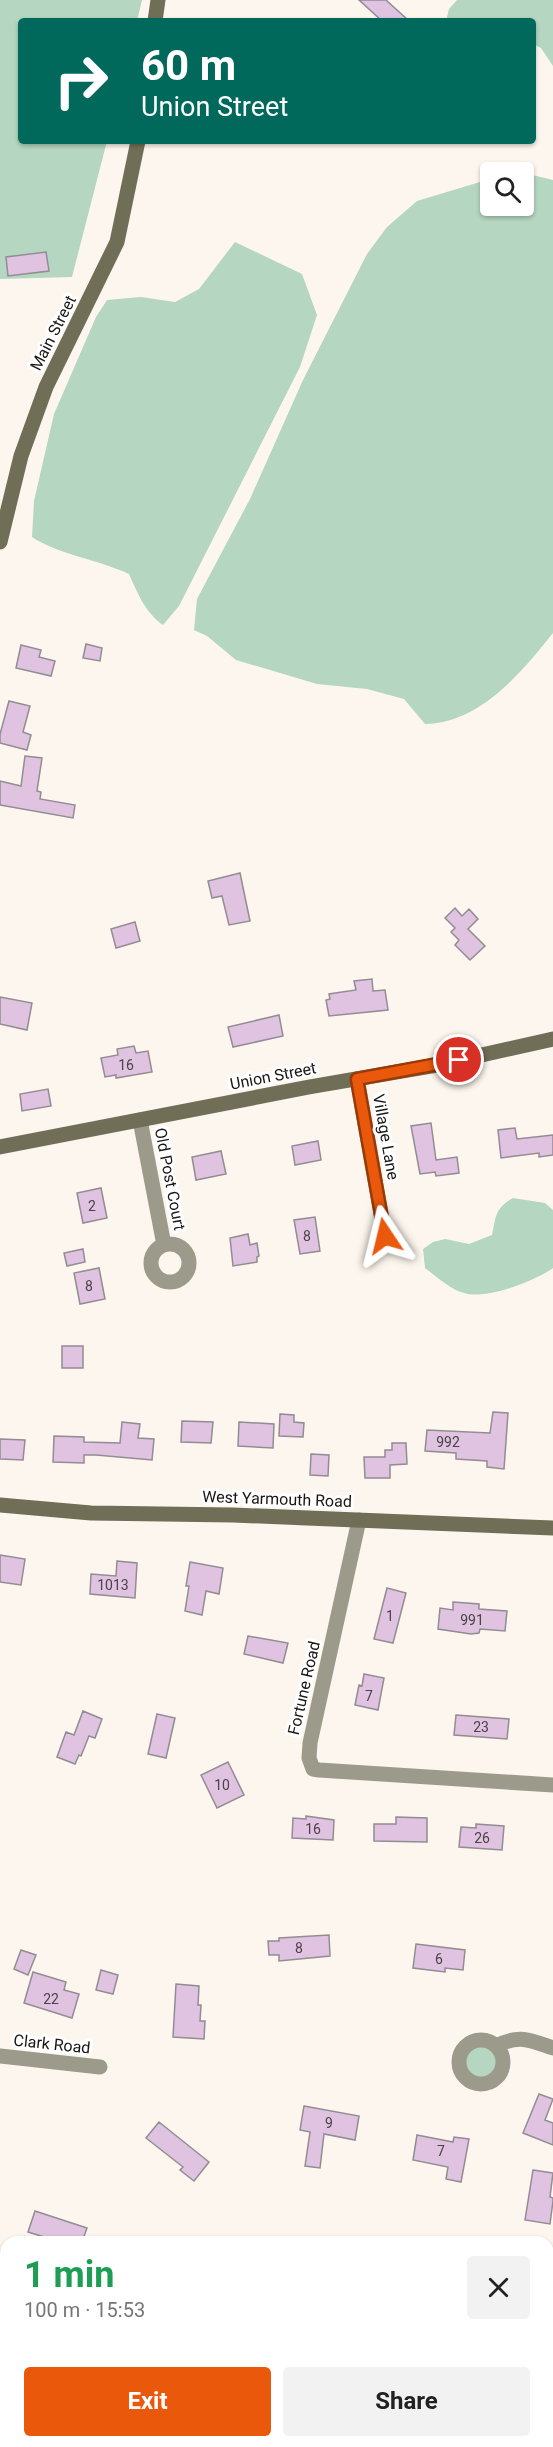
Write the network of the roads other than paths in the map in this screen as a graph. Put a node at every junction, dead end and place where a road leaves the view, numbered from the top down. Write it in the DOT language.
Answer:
graph roads {
  1 [pos="158,0"];
  2 [pos="155,18"];
  3 [pos="137,144"];
  4 [pos="0,542"];
  5 [pos="553,1039"];
  6 [pos="357,1079"];
  7 [pos="140,1120"];
  8 [pos="0,1147"];
  9 [pos="385,1236"];
  10 [pos="164,1245"];
  11 [pos="0,1505"];
  12 [pos="359,1520"];
  13 [pos="553,1528"];
  14 [pos="553,1785"];
  15 [pos="496,2046"];
  16 [pos="553,2048"];
  17 [pos="0,2056"];
  18 [pos="100,2067"];
  1 -- 2 [label="main road"];
  3 -- 4 [label="main road, Main Street"];
  5 -- 6 [label="main road, Union Street"];
  6 -- 7 [label="main road, Union Street"];
  6 -- 9 [label="street, Village Lane"];
  7 -- 8 [label="main road, Union Street"];
  7 -- 10 [label="street, Old Post Court"];
  11 -- 12 [label="main road, West Yarmouth Road"];
  12 -- 13 [label="main road, West Yarmouth Road"];
  12 -- 14 [label="street, Fortune Road"];
  15 -- 16 [label="street"];
  17 -- 18 [label="street, Clark Road"];
}
